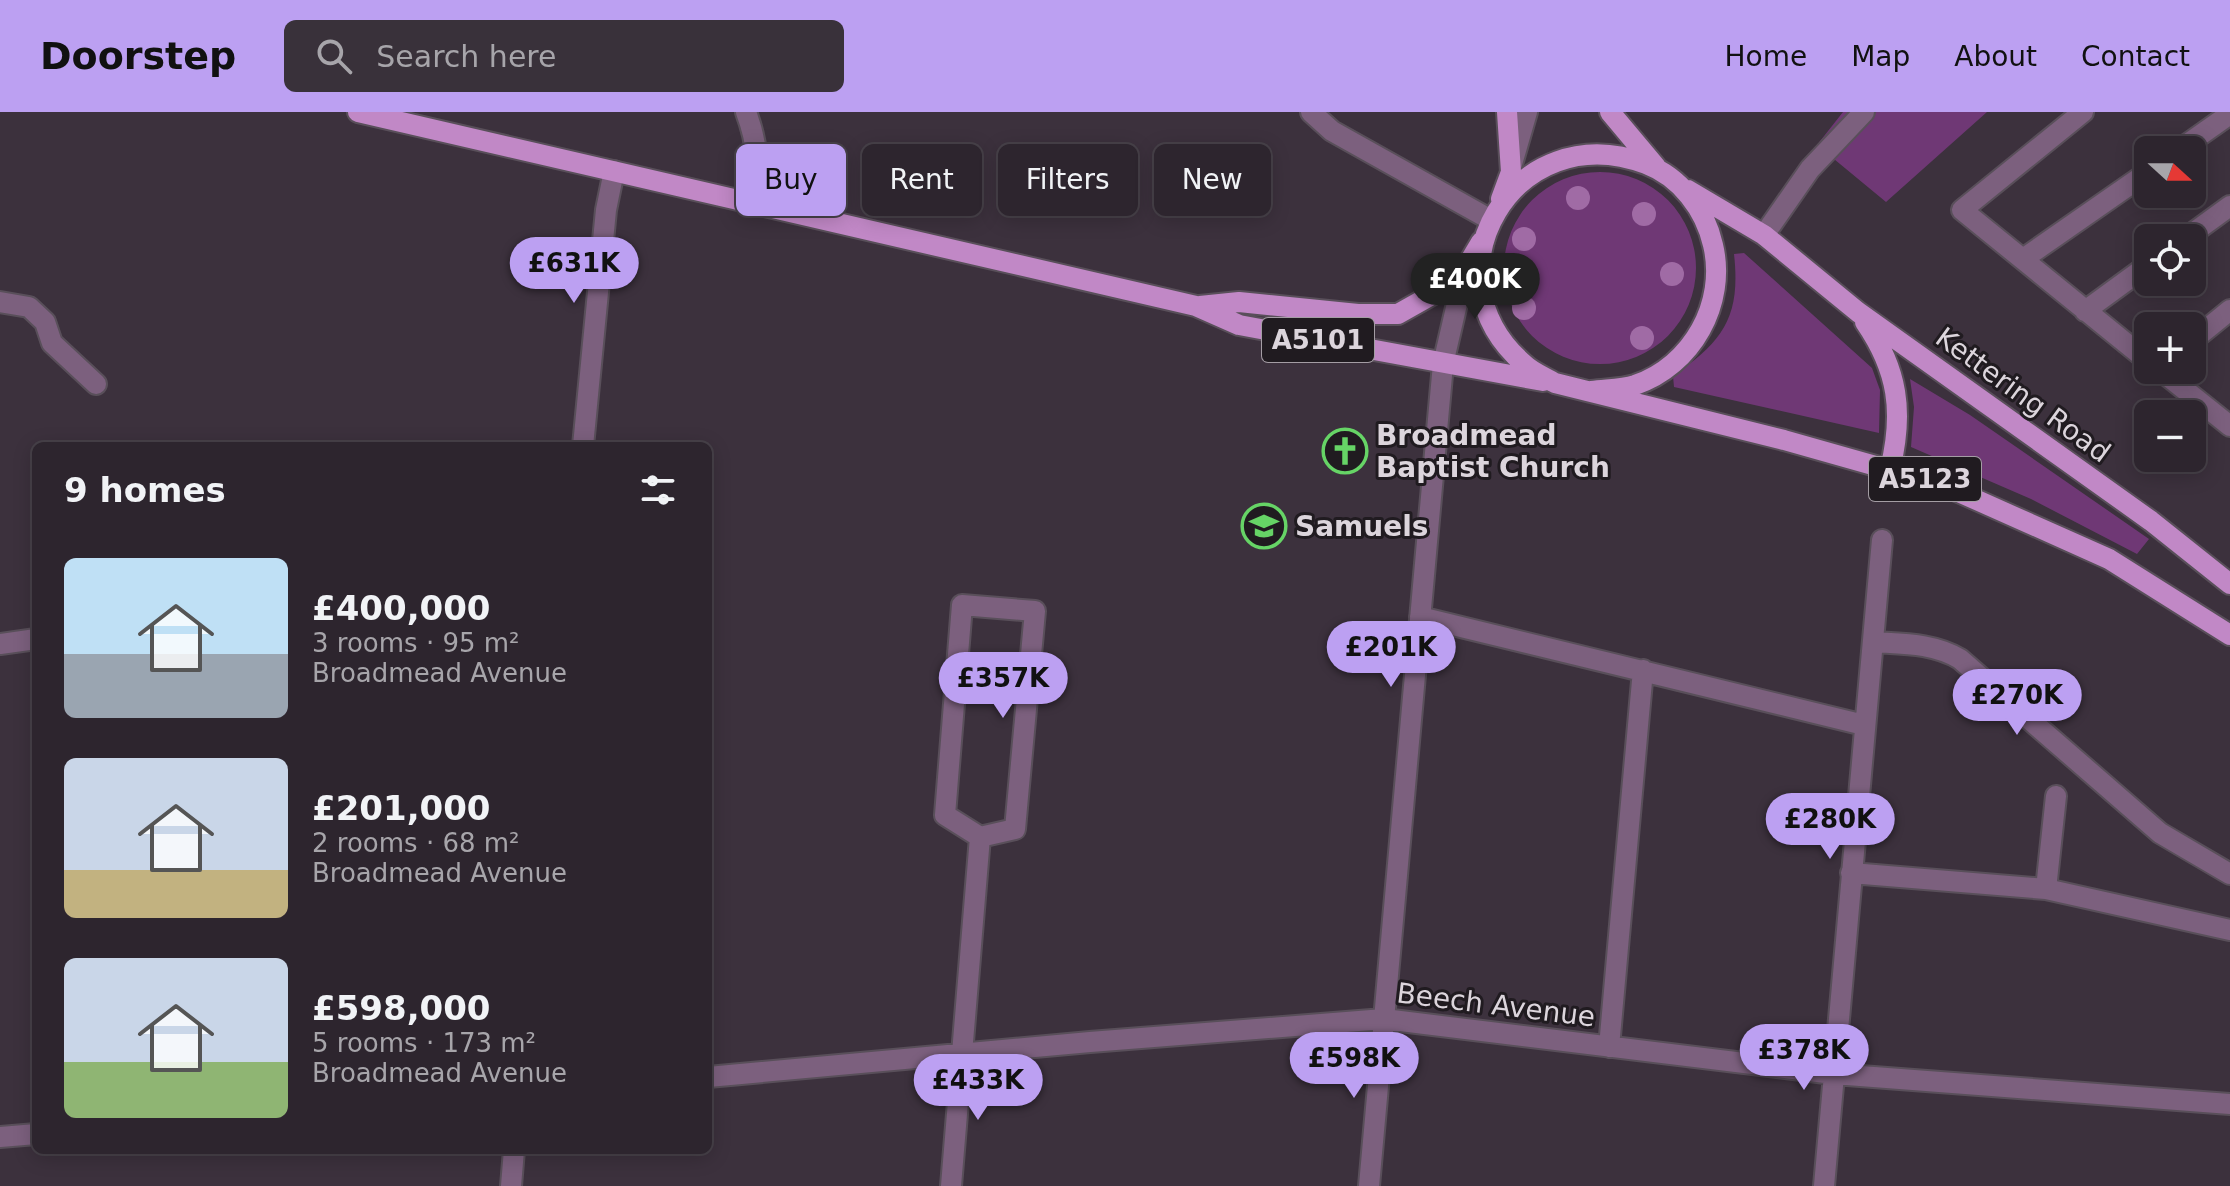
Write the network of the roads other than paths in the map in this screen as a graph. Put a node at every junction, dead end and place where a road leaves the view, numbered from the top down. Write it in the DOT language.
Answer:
graph roads {
  1 [pos="358,112"];
  2 [pos="746,112"];
  3 [pos="1311,112"];
  4 [pos="1507,112"];
  5 [pos="1527,112"];
  6 [pos="1864,112"];
  7 [pos="2083,112"];
  8 [pos="2230,114"];
  9 [pos="1616,115"];
  10 [pos="2199,136"];
  11 [pos="756,144"];
  12 [pos="1659,169"];
  13 [pos="614,171"];
  14 [pos="1511,172"];
  15 [pos="2134,182"];
  16 [pos="1678,183"];
  17 [pos="736,198"];
  18 [pos="2230,206"];
  19 [pos="813,216"];
  20 [pos="1492,221"];
  21 [pos="2205,224"];
  22 [pos="1764,235"];
  23 [pos="2023,259"];
  24 [pos="1465,269"];
  25 [pos="2134,275"];
  26 [pos="0,302"];
  27 [pos="1196,306"];
  28 [pos="2230,310"];
  29 [pos="2085,311"];
  30 [pos="1858,312"];
  31 [pos="2206,330"];
  32 [pos="2134,350"];
  33 [pos="1443,364"];
  34 [pos="1555,383"];
  35 [pos="96,384"];
  36 [pos="2178,384"];
  37 [pos="1592,391"];
  38 [pos="2230,426"];
  39 [pos="583,442"];
  40 [pos="1890,469"];
  41 [pos="1882,540"];
  42 [pos="2230,584"];
  43 [pos="1420,617"];
  44 [pos="2230,635"];
  45 [pos="32,640"];
  46 [pos="1873,642"];
  47 [pos="0,644"];
  48 [pos="1643,670"];
  49 [pos="1864,725"];
  50 [pos="2056,796"];
  51 [pos="980,837"];
  52 [pos="1851,873"];
  53 [pos="2230,874"];
  54 [pos="2046,889"];
  55 [pos="2230,930"];
  56 [pos="1384,1019"];
  57 [pos="1609,1047"];
  58 [pos="962,1054"];
  59 [pos="1834,1074"];
  60 [pos="712,1077"];
  61 [pos="2230,1104"];
  62 [pos="32,1134"];
  63 [pos="0,1137"];
  64 [pos="514,1154"];
  65 [pos="511,1186"];
  66 [pos="951,1186"];
  67 [pos="1369,1186"];
  68 [pos="1824,1186"];
  1 -- 13 [label="main road, A5101"];
  2 -- 11 [label="street"];
  3 -- 20 [label="street"];
  4 -- 14 [label="main road"];
  5 -- 14 [label="street"];
  6 -- 22 [label="street"];
  7 -- 23 [label="street"];
  8 -- 10 [label="street"];
  9 -- 12 [label="main road"];
  12 -- 16 [label="main road"];
  12 -- 20 [label="main road"];
  13 -- 17 [label="main road, A5101"];
  13 -- 39 [label="street"];
  14 -- 20 [label="main road"];
  15 -- 23 [label="street"];
  16 -- 22 [label="main road, Kettering Road"];
  16 -- 37 [label="main road"];
  18 -- 21 [label="street"];
  19 -- 27 [label="main road, A5101"];
  20 -- 24 [label="main road, A5101"];
  20 -- 34 [label="main road"];
  22 -- 30 [label="main road, Kettering Road"];
  23 -- 29 [label="street"];
  24 -- 27 [label="main road, A5101"];
  24 -- 33 [label="street"];
  25 -- 29 [label="street"];
  26 -- 35 [label="street"];
  27 -- 33 [label="main road, A5101"];
  28 -- 31 [label="street"];
  29 -- 32 [label="street"];
  30 -- 40 [label="main road, Kettering Road"];
  30 -- 42 [label="main road, Kettering Road"];
  33 -- 34 [label="main road, A5101"];
  33 -- 43 [label="street"];
  34 -- 37 [label="main road"];
  36 -- 38 [label="street"];
  37 -- 40 [label="main road, A5123"];
  40 -- 44 [label="main road, A5123"];
  41 -- 46 [label="street"];
  43 -- 48 [label="street"];
  43 -- 56 [label="street"];
  45 -- 47 [label="street"];
  46 -- 49 [label="street"];
  46 -- 53 [label="street"];
  48 -- 49 [label="street"];
  48 -- 57 [label="street"];
  49 -- 52 [label="street"];
  50 -- 54 [label="street"];
  51 -- 51 [label="street"];
  51 -- 58 [label="street"];
  52 -- 54 [label="street"];
  52 -- 59 [label="street"];
  54 -- 55 [label="street"];
  56 -- 57 [label="street, Beech Avenue"];
  56 -- 58 [label="street, Beech Avenue"];
  56 -- 67 [label="street"];
  57 -- 59 [label="street, Beech Avenue"];
  58 -- 60 [label="street, Beech Avenue"];
  58 -- 66 [label="street"];
  59 -- 61 [label="street, Beech Avenue"];
  59 -- 68 [label="street"];
  62 -- 63 [label="street"];
  64 -- 65 [label="street"];
}
